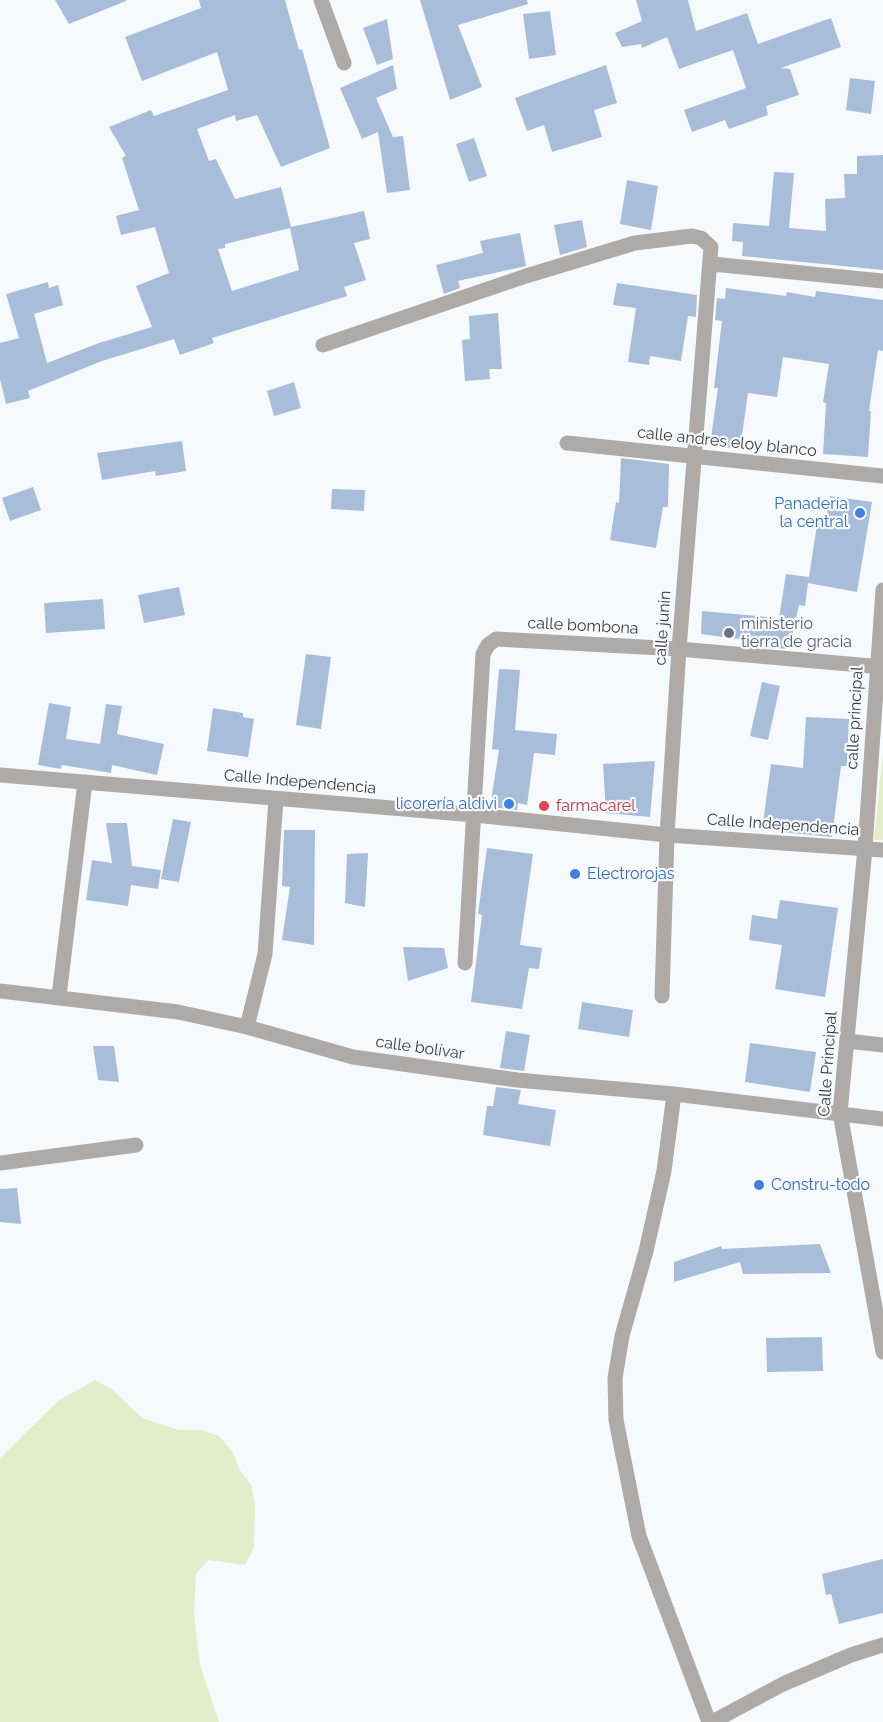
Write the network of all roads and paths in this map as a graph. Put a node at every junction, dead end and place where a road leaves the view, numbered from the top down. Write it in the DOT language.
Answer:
graph roads {
  1 [pos="321,0"];
  2 [pos="344,63"];
  3 [pos="712,264"];
  4 [pos="883,281"];
  5 [pos="323,345"];
  6 [pos="567,443"];
  7 [pos="694,457"];
  8 [pos="883,476"];
  9 [pos="883,590"];
  10 [pos="679,649"];
  11 [pos="880,666"];
  12 [pos="0,775"];
  13 [pos="85,782"];
  14 [pos="276,799"];
  15 [pos="475,815"];
  16 [pos="667,835"];
  17 [pos="865,848"];
  18 [pos="883,850"];
  19 [pos="465,963"];
  20 [pos="0,991"];
  21 [pos="59,996"];
  22 [pos="662,996"];
  23 [pos="247,1027"];
  24 [pos="847,1041"];
  25 [pos="883,1045"];
  26 [pos="674,1094"];
  27 [pos="840,1113"];
  28 [pos="883,1119"];
  29 [pos="136,1145"];
  30 [pos="0,1162"];
  31 [pos="883,1352"];
  32 [pos="883,1645"];
  33 [pos="710,1722"];
  1 -- 2 [label="street"];
  3 -- 4 [label="street"];
  3 -- 5 [label="street"];
  3 -- 7 [label="street, calle junin"];
  6 -- 7 [label="street, calle andres eloy blanco"];
  7 -- 8 [label="street, calle andres eloy blanco"];
  7 -- 10 [label="street, calle junin"];
  9 -- 11 [label="street, calle principal"];
  10 -- 11 [label="street, calle bombona"];
  10 -- 15 [label="street, calle bombona"];
  10 -- 16 [label="street, calle junin"];
  11 -- 17 [label="street, calle principal"];
  12 -- 13 [label="street, Calle Independencia"];
  13 -- 14 [label="street, Calle Independencia"];
  13 -- 21 [label="street"];
  14 -- 15 [label="street, Calle Independencia"];
  14 -- 23 [label="street"];
  15 -- 16 [label="street, Calle Independencia"];
  15 -- 19 [label="street"];
  16 -- 17 [label="street, Calle Independencia"];
  16 -- 22 [label="street, calle junin"];
  17 -- 18 [label="street, Calle Independencia"];
  17 -- 24 [label="street, Calle Principal"];
  20 -- 21 [label="street, calle bolívar"];
  21 -- 23 [label="street, calle bolívar"];
  23 -- 26 [label="street, calle bolívar"];
  24 -- 25 [label="street"];
  24 -- 27 [label="street, Calle Principal"];
  26 -- 27 [label="street, calle bolívar"];
  26 -- 33 [label="street"];
  27 -- 28 [label="street, calle bolívar"];
  27 -- 31 [label="street, Calle Principal"];
  29 -- 30 [label="street"];
  32 -- 33 [label="street"];
}
